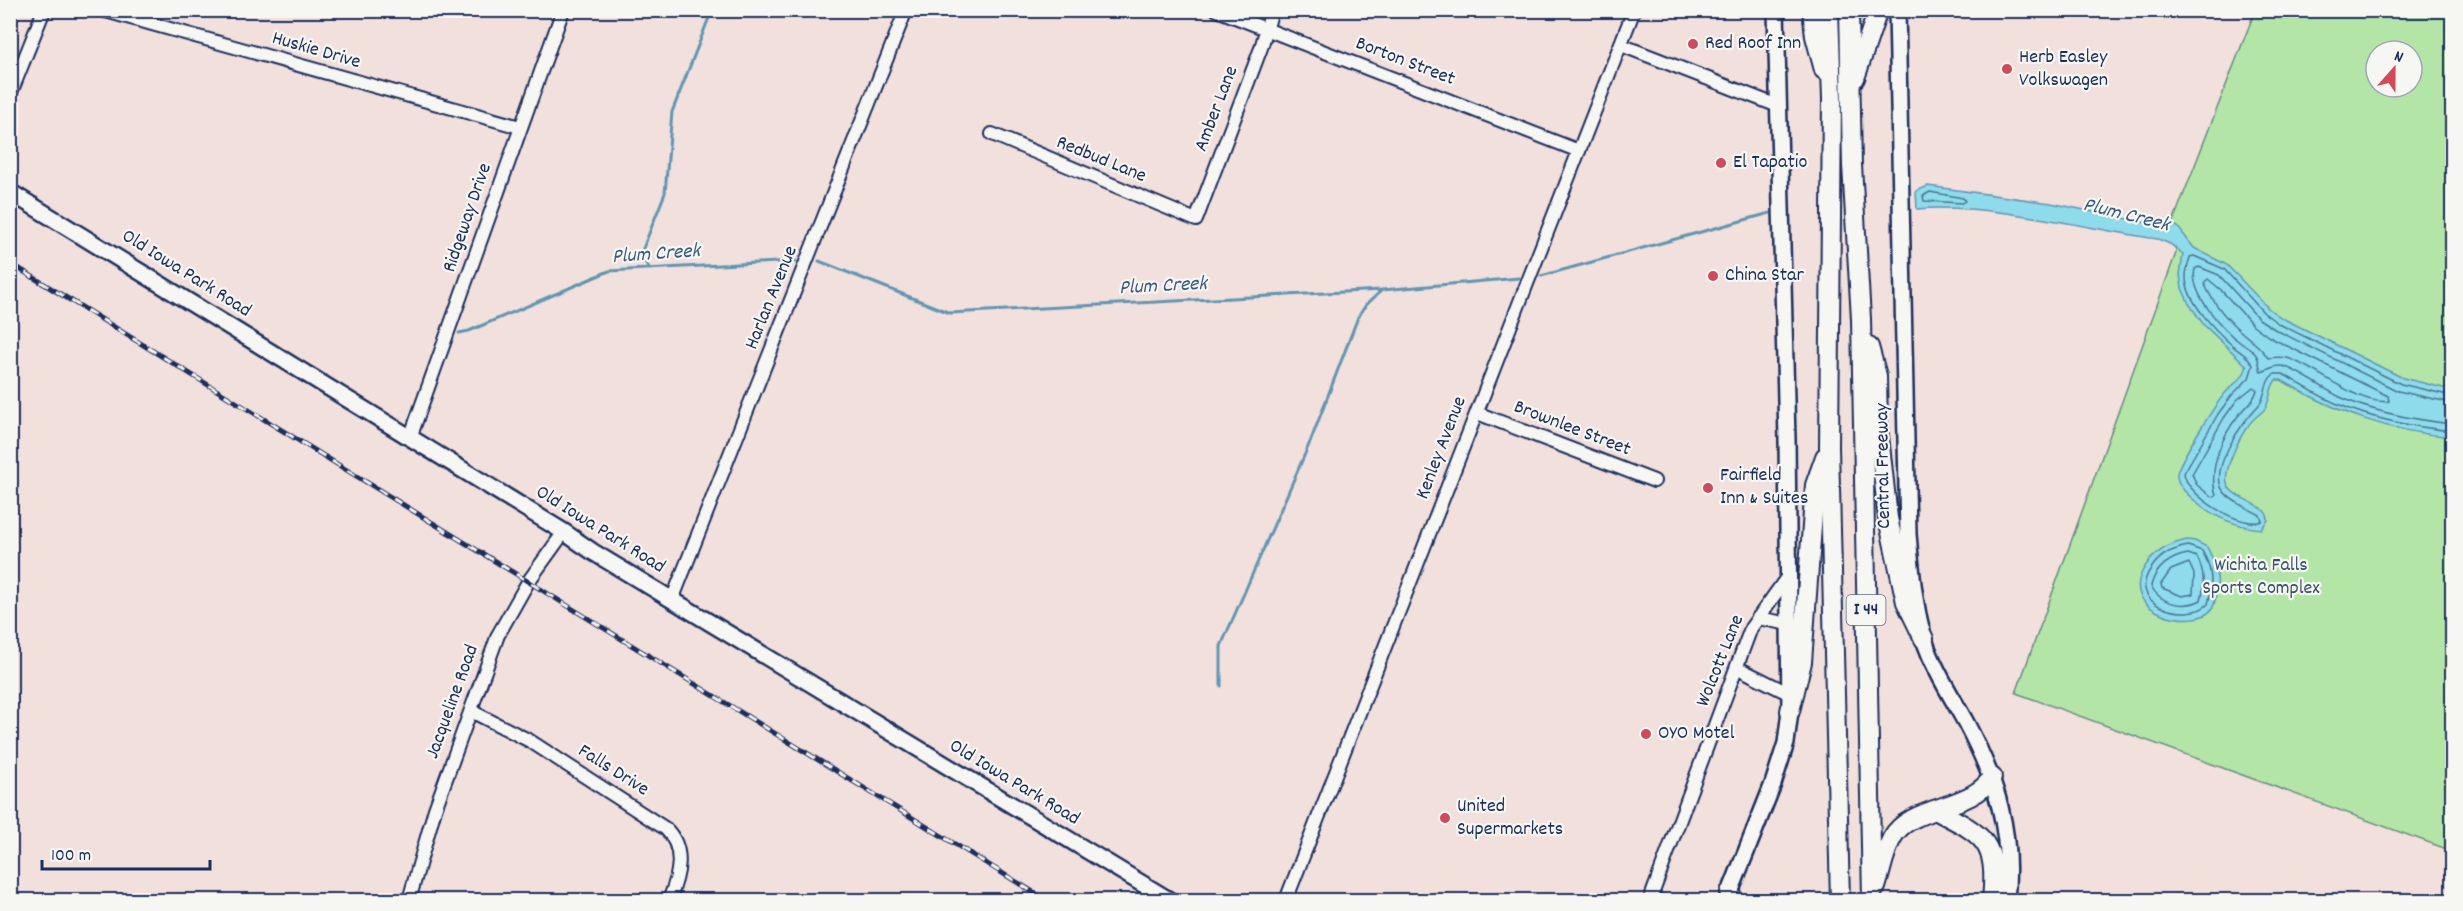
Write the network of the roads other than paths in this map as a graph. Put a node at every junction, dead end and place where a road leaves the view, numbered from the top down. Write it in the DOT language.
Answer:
graph roads {
  1 [pos="44,10"];
  2 [pos="102,10"];
  3 [pos="563,10"];
  4 [pos="906,10"];
  5 [pos="1216,10"];
  6 [pos="1272,10"];
  7 [pos="1634,10"];
  8 [pos="1776,10"];
  9 [pos="1812,10"];
  10 [pos="1829,10"];
  11 [pos="1849,10"];
  12 [pos="1878,10"];
  13 [pos="1897,10"];
  14 [pos="1266,31"];
  15 [pos="1621,45"];
  16 [pos="1850,91"];
  17 [pos="10,95"];
  18 [pos="1832,99"];
  19 [pos="1779,106"];
  20 [pos="520,127"];
  21 [pos="992,134"];
  22 [pos="1579,151"];
  23 [pos="10,192"];
  24 [pos="1196,220"];
  25 [pos="1861,319"];
  26 [pos="1477,413"];
  27 [pos="410,438"];
  28 [pos="1829,447"];
  29 [pos="1654,481"];
  30 [pos="564,532"];
  31 [pos="1788,576"];
  32 [pos="672,600"];
  33 [pos="1758,618"];
  34 [pos="1789,624"];
  35 [pos="1924,639"];
  36 [pos="1738,668"];
  37 [pos="1790,702"];
  38 [pos="471,711"];
  39 [pos="1992,777"];
  40 [pos="1935,810"];
  41 [pos="1730,898"];
  42 [pos="409,900"];
  43 [pos="669,900"];
  44 [pos="1169,900"];
  45 [pos="1286,900"];
  46 [pos="1650,900"];
  47 [pos="1840,900"];
  48 [pos="1872,900"];
  49 [pos="1992,900"];
  50 [pos="2006,900"];
  1 -- 17 [label="street"];
  2 -- 20 [label="street, Huskie Drive"];
  3 -- 20 [label="street, Ridgeway Drive"];
  4 -- 32 [label="street, Harlan Avenue"];
  5 -- 14 [label="street, Borton Street"];
  6 -- 14 [label="street, Amber Lane"];
  7 -- 15 [label="street, Kenley Avenue"];
  8 -- 19 [label="main road"];
  9 -- 18 [label="highway"];
  10 -- 18 [label="highway, I 44"];
  11 -- 16 [label="highway, Central Freeway / I 44"];
  12 -- 16 [label="highway"];
  13 -- 35 [label="main road, Central Freeway"];
  14 -- 22 [label="street, Borton Street"];
  14 -- 24 [label="street, Amber Lane"];
  15 -- 19 [label="street"];
  15 -- 22 [label="street, Kenley Avenue"];
  16 -- 25 [label="highway, Central Freeway / I 44"];
  18 -- 28 [label="highway, I 44"];
  19 -- 31 [label="main road"];
  20 -- 27 [label="street, Ridgeway Drive"];
  21 -- 24 [label="street, Redbud Lane"];
  22 -- 26 [label="street, Kenley Avenue"];
  23 -- 27 [label="main road, Old Iowa Park Road"];
  25 -- 35 [label="highway"];
  25 -- 48 [label="highway, Central Freeway / I 44"];
  26 -- 29 [label="street, Brownlee Street"];
  26 -- 45 [label="street, Kenley Avenue"];
  27 -- 30 [label="main road, Old Iowa Park Road"];
  28 -- 37 [label="highway"];
  28 -- 47 [label="highway, I 44"];
  30 -- 32 [label="main road, Old Iowa Park Road"];
  30 -- 38 [label="street, Jacqueline Road"];
  31 -- 33 [label="street, Wolcott Lane"];
  31 -- 34 [label="main road"];
  32 -- 44 [label="main road, Old Iowa Park Road"];
  33 -- 34 [label="street"];
  33 -- 36 [label="street, Wolcott Lane"];
  34 -- 37 [label="main road"];
  35 -- 39 [label="main road, Central Freeway"];
  36 -- 37 [label="street"];
  36 -- 46 [label="street, Wolcott Lane"];
  37 -- 41 [label="main road"];
  38 -- 42 [label="street, Jacqueline Road"];
  38 -- 43 [label="street, Falls Drive"];
  39 -- 40 [label="highway"];
  39 -- 50 [label="main road, Central Freeway"];
  40 -- 48 [label="highway"];
  40 -- 49 [label="highway"];
}
